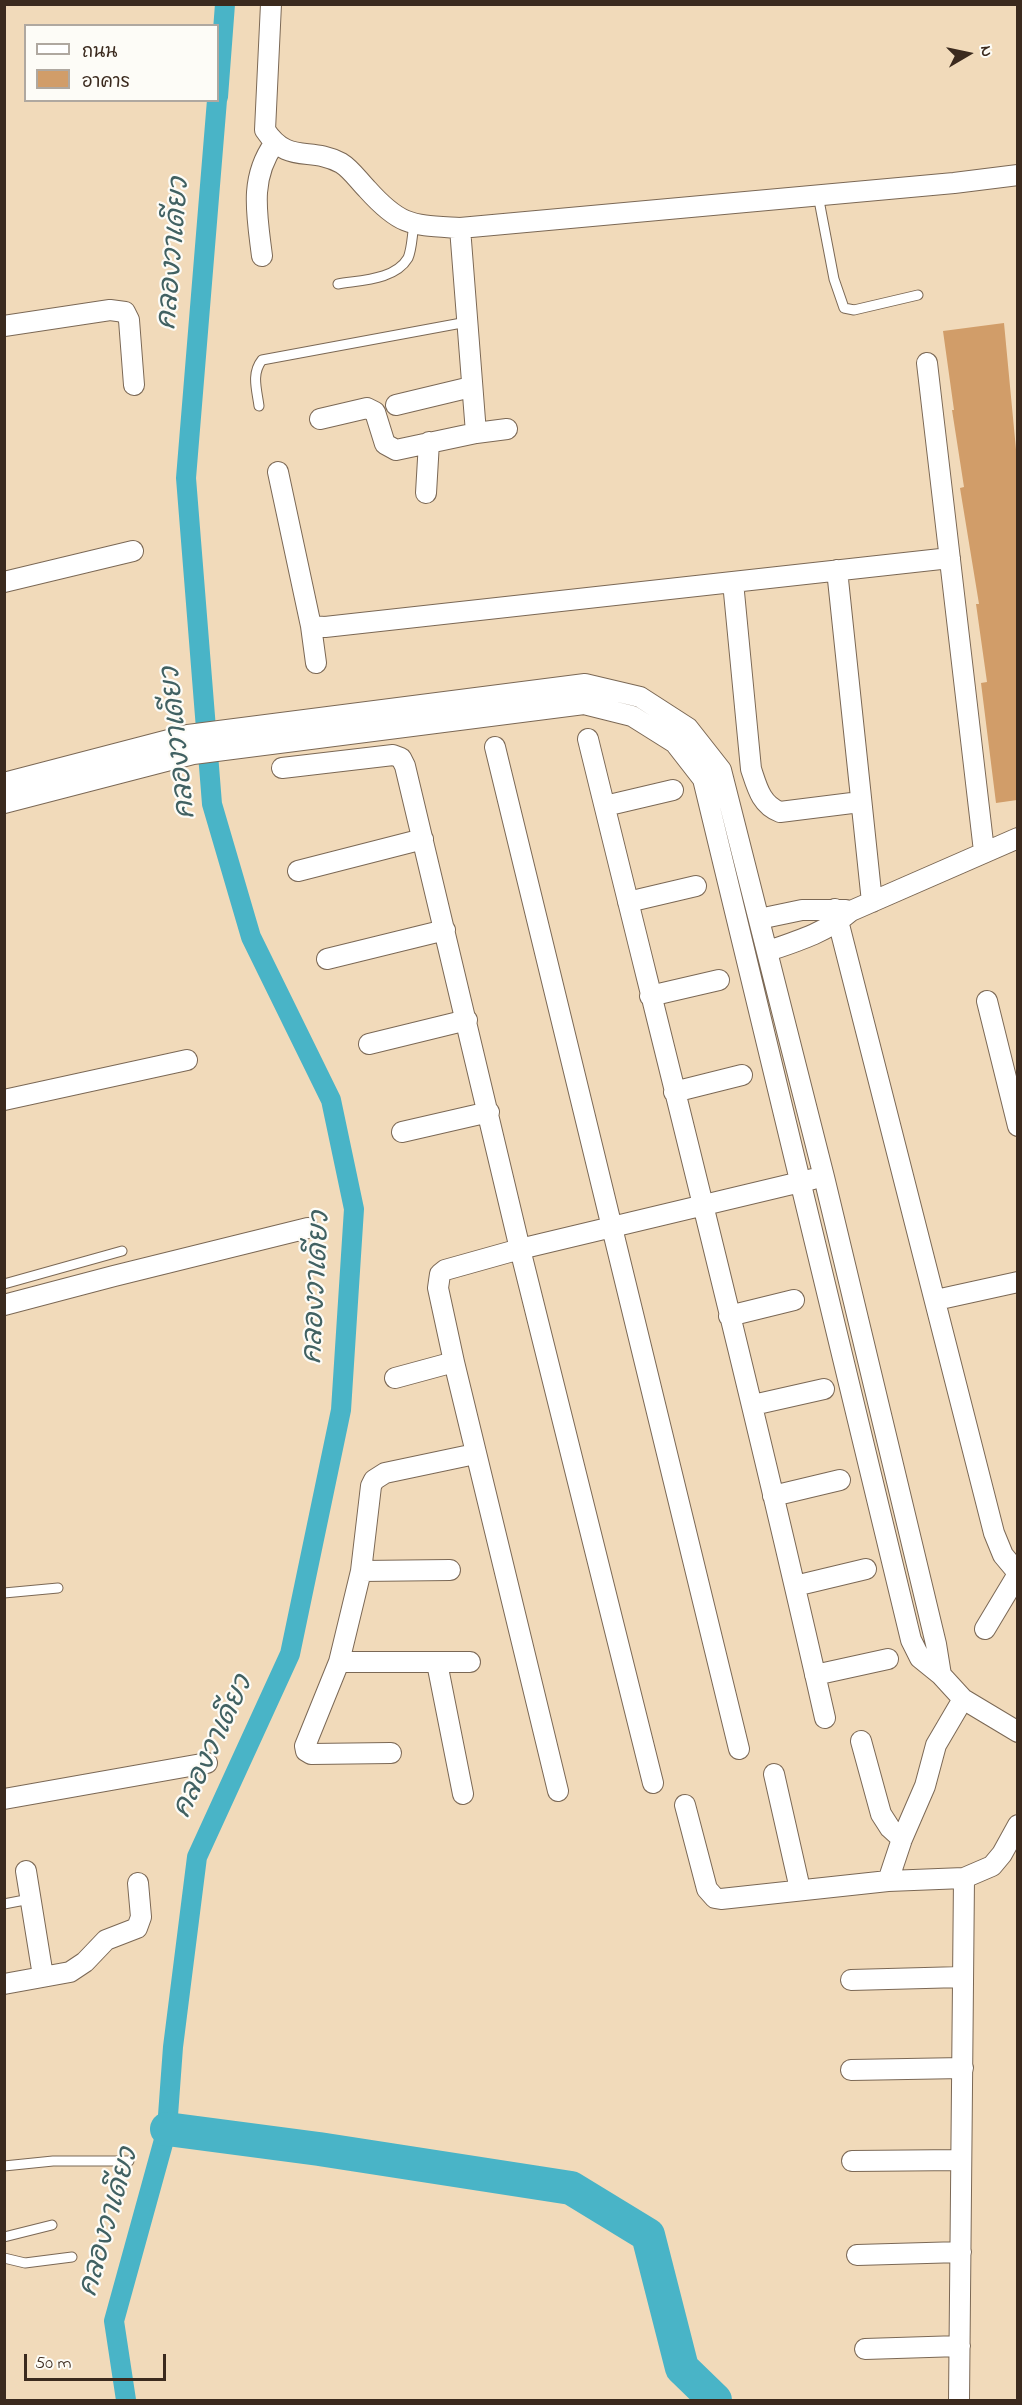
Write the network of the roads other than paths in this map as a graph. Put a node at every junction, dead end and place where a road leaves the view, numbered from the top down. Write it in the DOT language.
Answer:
graph roads {
  1 [pos="271,4"];
  2 [pos="274,144"];
  3 [pos="1017,175"];
  4 [pos="818,195"];
  5 [pos="414,225"];
  6 [pos="460,228"];
  7 [pos="262,256"];
  8 [pos="338,284"];
  9 [pos="918,295"];
  10 [pos="467,322"];
  11 [pos="4,326"];
  12 [pos="927,363"];
  13 [pos="134,385"];
  14 [pos="471,387"];
  15 [pos="396,405"];
  16 [pos="260,406"];
  17 [pos="320,419"];
  18 [pos="507,429"];
  19 [pos="476,433"];
  20 [pos="429,442"];
  21 [pos="278,472"];
  22 [pos="426,492"];
  23 [pos="133,551"];
  24 [pos="950,558"];
  25 [pos="837,570"];
  26 [pos="4,582"];
  27 [pos="733,582"];
  28 [pos="311,626"];
  29 [pos="316,663"];
  30 [pos="434,702"];
  31 [pos="437,722"];
  32 [pos="264,724"];
  33 [pos="192,734"];
  34 [pos="588,739"];
  35 [pos="266,744"];
  36 [pos="495,747"];
  37 [pos="196,754"];
  38 [pos="282,768"];
  39 [pos="4,783"];
  40 [pos="673,790"];
  41 [pos="860,802"];
  42 [pos="4,803"];
  43 [pos="605,806"];
  44 [pos="1017,838"];
  45 [pos="423,839"];
  46 [pos="984,852"];
  47 [pos="298,871"];
  48 [pos="696,886"];
  49 [pos="628,902"];
  50 [pos="872,902"];
  51 [pos="841,914"];
  52 [pos="445,930"];
  53 [pos="758,936"];
  54 [pos="327,959"];
  55 [pos="719,980"];
  56 [pos="650,996"];
  57 [pos="987,1001"];
  58 [pos="466,1020"];
  59 [pos="369,1044"];
  60 [pos="187,1060"];
  61 [pos="742,1075"];
  62 [pos="674,1092"];
  63 [pos="4,1100"];
  64 [pos="489,1112"];
  65 [pos="1017,1126"];
  66 [pos="402,1132"];
  67 [pos="824,1177"];
  68 [pos="802,1182"];
  69 [pos="702,1205"];
  70 [pos="614,1227"];
  71 [pos="308,1228"];
  72 [pos="520,1249"];
  73 [pos="122,1251"];
  74 [pos="1017,1282"];
  75 [pos="4,1284"];
  76 [pos="794,1300"];
  77 [pos="936,1300"];
  78 [pos="4,1305"];
  79 [pos="729,1316"];
  80 [pos="454,1362"];
  81 [pos="395,1378"];
  82 [pos="824,1389"];
  83 [pos="753,1405"];
  84 [pos="475,1454"];
  85 [pos="840,1480"];
  86 [pos="773,1496"];
  87 [pos="450,1569"];
  88 [pos="866,1569"];
  89 [pos="361,1571"];
  90 [pos="1017,1574"];
  91 [pos="795,1586"];
  92 [pos="58,1588"];
  93 [pos="4,1593"];
  94 [pos="985,1629"];
  95 [pos="888,1659"];
  96 [pos="339,1662"];
  97 [pos="470,1662"];
  98 [pos="437,1663"];
  99 [pos="815,1675"];
  100 [pos="941,1675"];
  101 [pos="963,1699"];
  102 [pos="825,1718"];
  103 [pos="1017,1732"];
  104 [pos="861,1741"];
  105 [pos="739,1749"];
  106 [pos="391,1753"];
  107 [pos="207,1763"];
  108 [pos="774,1774"];
  109 [pos="653,1783"];
  110 [pos="558,1791"];
  111 [pos="463,1794"];
  112 [pos="4,1799"];
  113 [pos="685,1805"];
  114 [pos="1017,1825"];
  115 [pos="902,1839"];
  116 [pos="26,1871"];
  117 [pos="964,1878"];
  118 [pos="888,1881"];
  119 [pos="138,1883"];
  120 [pos="800,1889"];
  121 [pos="30,1899"];
  122 [pos="4,1904"];
  123 [pos="43,1976"];
  124 [pos="962,1977"];
  125 [pos="851,1980"];
  126 [pos="4,1984"];
  127 [pos="963,2068"];
  128 [pos="851,2070"];
  129 [pos="961,2160"];
  130 [pos="129,2161"];
  131 [pos="852,2161"];
  132 [pos="4,2166"];
  133 [pos="52,2226"];
  134 [pos="4,2237"];
  135 [pos="961,2252"];
  136 [pos="857,2255"];
  137 [pos="72,2257"];
  138 [pos="4,2258"];
  139 [pos="960,2346"];
  140 [pos="865,2349"];
  141 [pos="959,2400"];
  1 -- 2 [label="street"];
  2 -- 5 [label="street"];
  2 -- 7 [label="street"];
  3 -- 4 [label="street"];
  4 -- 6 [label="street"];
  4 -- 9 [label="lane"];
  5 -- 6 [label="street"];
  5 -- 8 [label="lane"];
  6 -- 10 [label="street"];
  10 -- 14 [label="street"];
  10 -- 16 [label="lane"];
  11 -- 13 [label="street"];
  12 -- 24 [label="street"];
  14 -- 15 [label="street"];
  14 -- 19 [label="street"];
  17 -- 20 [label="street"];
  18 -- 19 [label="street"];
  19 -- 20 [label="street"];
  20 -- 22 [label="street"];
  21 -- 28 [label="street"];
  23 -- 26 [label="street"];
  24 -- 25 [label="street"];
  24 -- 46 [label="street"];
  25 -- 27 [label="street"];
  25 -- 41 [label="street"];
  27 -- 28 [label="street"];
  27 -- 41 [label="street"];
  28 -- 29 [label="street"];
  30 -- 31 [label="street"];
  30 -- 32 [label="street"];
  30 -- 53 [label="street"];
  31 -- 35 [label="street"];
  31 -- 53 [label="street"];
  32 -- 33 [label="street"];
  32 -- 35 [label="street"];
  33 -- 37 [label="street"];
  33 -- 39 [label="street"];
  34 -- 43 [label="street"];
  35 -- 37 [label="street"];
  36 -- 70 [label="street"];
  37 -- 42 [label="street"];
  38 -- 45 [label="street"];
  40 -- 43 [label="street"];
  41 -- 50 [label="street"];
  43 -- 49 [label="street"];
  44 -- 46 [label="street"];
  45 -- 47 [label="street"];
  45 -- 52 [label="street"];
  46 -- 50 [label="street"];
  48 -- 49 [label="street"];
  49 -- 56 [label="street"];
  50 -- 51 [label="street"];
  51 -- 53 [label="street"];
  51 -- 53 [label="street"];
  51 -- 77 [label="street"];
  52 -- 54 [label="street"];
  52 -- 58 [label="street"];
  53 -- 67 [label="street"];
  53 -- 68 [label="street"];
  55 -- 56 [label="street"];
  56 -- 62 [label="street"];
  57 -- 65 [label="street"];
  58 -- 59 [label="street"];
  58 -- 64 [label="street"];
  60 -- 63 [label="street"];
  61 -- 62 [label="street"];
  62 -- 69 [label="street"];
  64 -- 66 [label="street"];
  64 -- 72 [label="street"];
  67 -- 68 [label="street"];
  67 -- 100 [label="street"];
  68 -- 69 [label="street"];
  68 -- 100 [label="street"];
  69 -- 70 [label="street"];
  69 -- 79 [label="street"];
  70 -- 72 [label="street"];
  70 -- 105 [label="street"];
  71 -- 78 [label="street"];
  72 -- 80 [label="street"];
  72 -- 109 [label="street"];
  73 -- 75 [label="lane"];
  74 -- 77 [label="street"];
  76 -- 79 [label="street"];
  77 -- 90 [label="street"];
  79 -- 83 [label="street"];
  80 -- 81 [label="street"];
  80 -- 84 [label="street"];
  82 -- 83 [label="street"];
  83 -- 86 [label="street"];
  84 -- 89 [label="street"];
  84 -- 110 [label="street"];
  85 -- 86 [label="street"];
  86 -- 91 [label="street"];
  87 -- 89 [label="street"];
  88 -- 91 [label="street"];
  89 -- 96 [label="street"];
  90 -- 94 [label="street"];
  91 -- 99 [label="street"];
  92 -- 93 [label="lane"];
  95 -- 99 [label="street"];
  96 -- 98 [label="street"];
  96 -- 106 [label="street"];
  97 -- 98 [label="street"];
  98 -- 111 [label="street"];
  99 -- 102 [label="street"];
  100 -- 101 [label="street"];
  101 -- 103 [label="street"];
  101 -- 115 [label="street"];
  104 -- 115 [label="street"];
  107 -- 112 [label="street"];
  108 -- 120 [label="street"];
  113 -- 120 [label="street"];
  114 -- 117 [label="street"];
  115 -- 118 [label="street"];
  116 -- 121 [label="street"];
  117 -- 118 [label="street"];
  117 -- 124 [label="street"];
  118 -- 120 [label="street"];
  119 -- 123 [label="street"];
  121 -- 122 [label="lane"];
  121 -- 123 [label="street"];
  123 -- 126 [label="street"];
  124 -- 125 [label="street"];
  124 -- 127 [label="street"];
  127 -- 128 [label="street"];
  127 -- 129 [label="street"];
  129 -- 131 [label="street"];
  129 -- 135 [label="street"];
  130 -- 132 [label="lane"];
  133 -- 134 [label="lane"];
  135 -- 136 [label="street"];
  135 -- 139 [label="street"];
  137 -- 138 [label="lane"];
  139 -- 140 [label="street"];
  139 -- 141 [label="street"];
}
